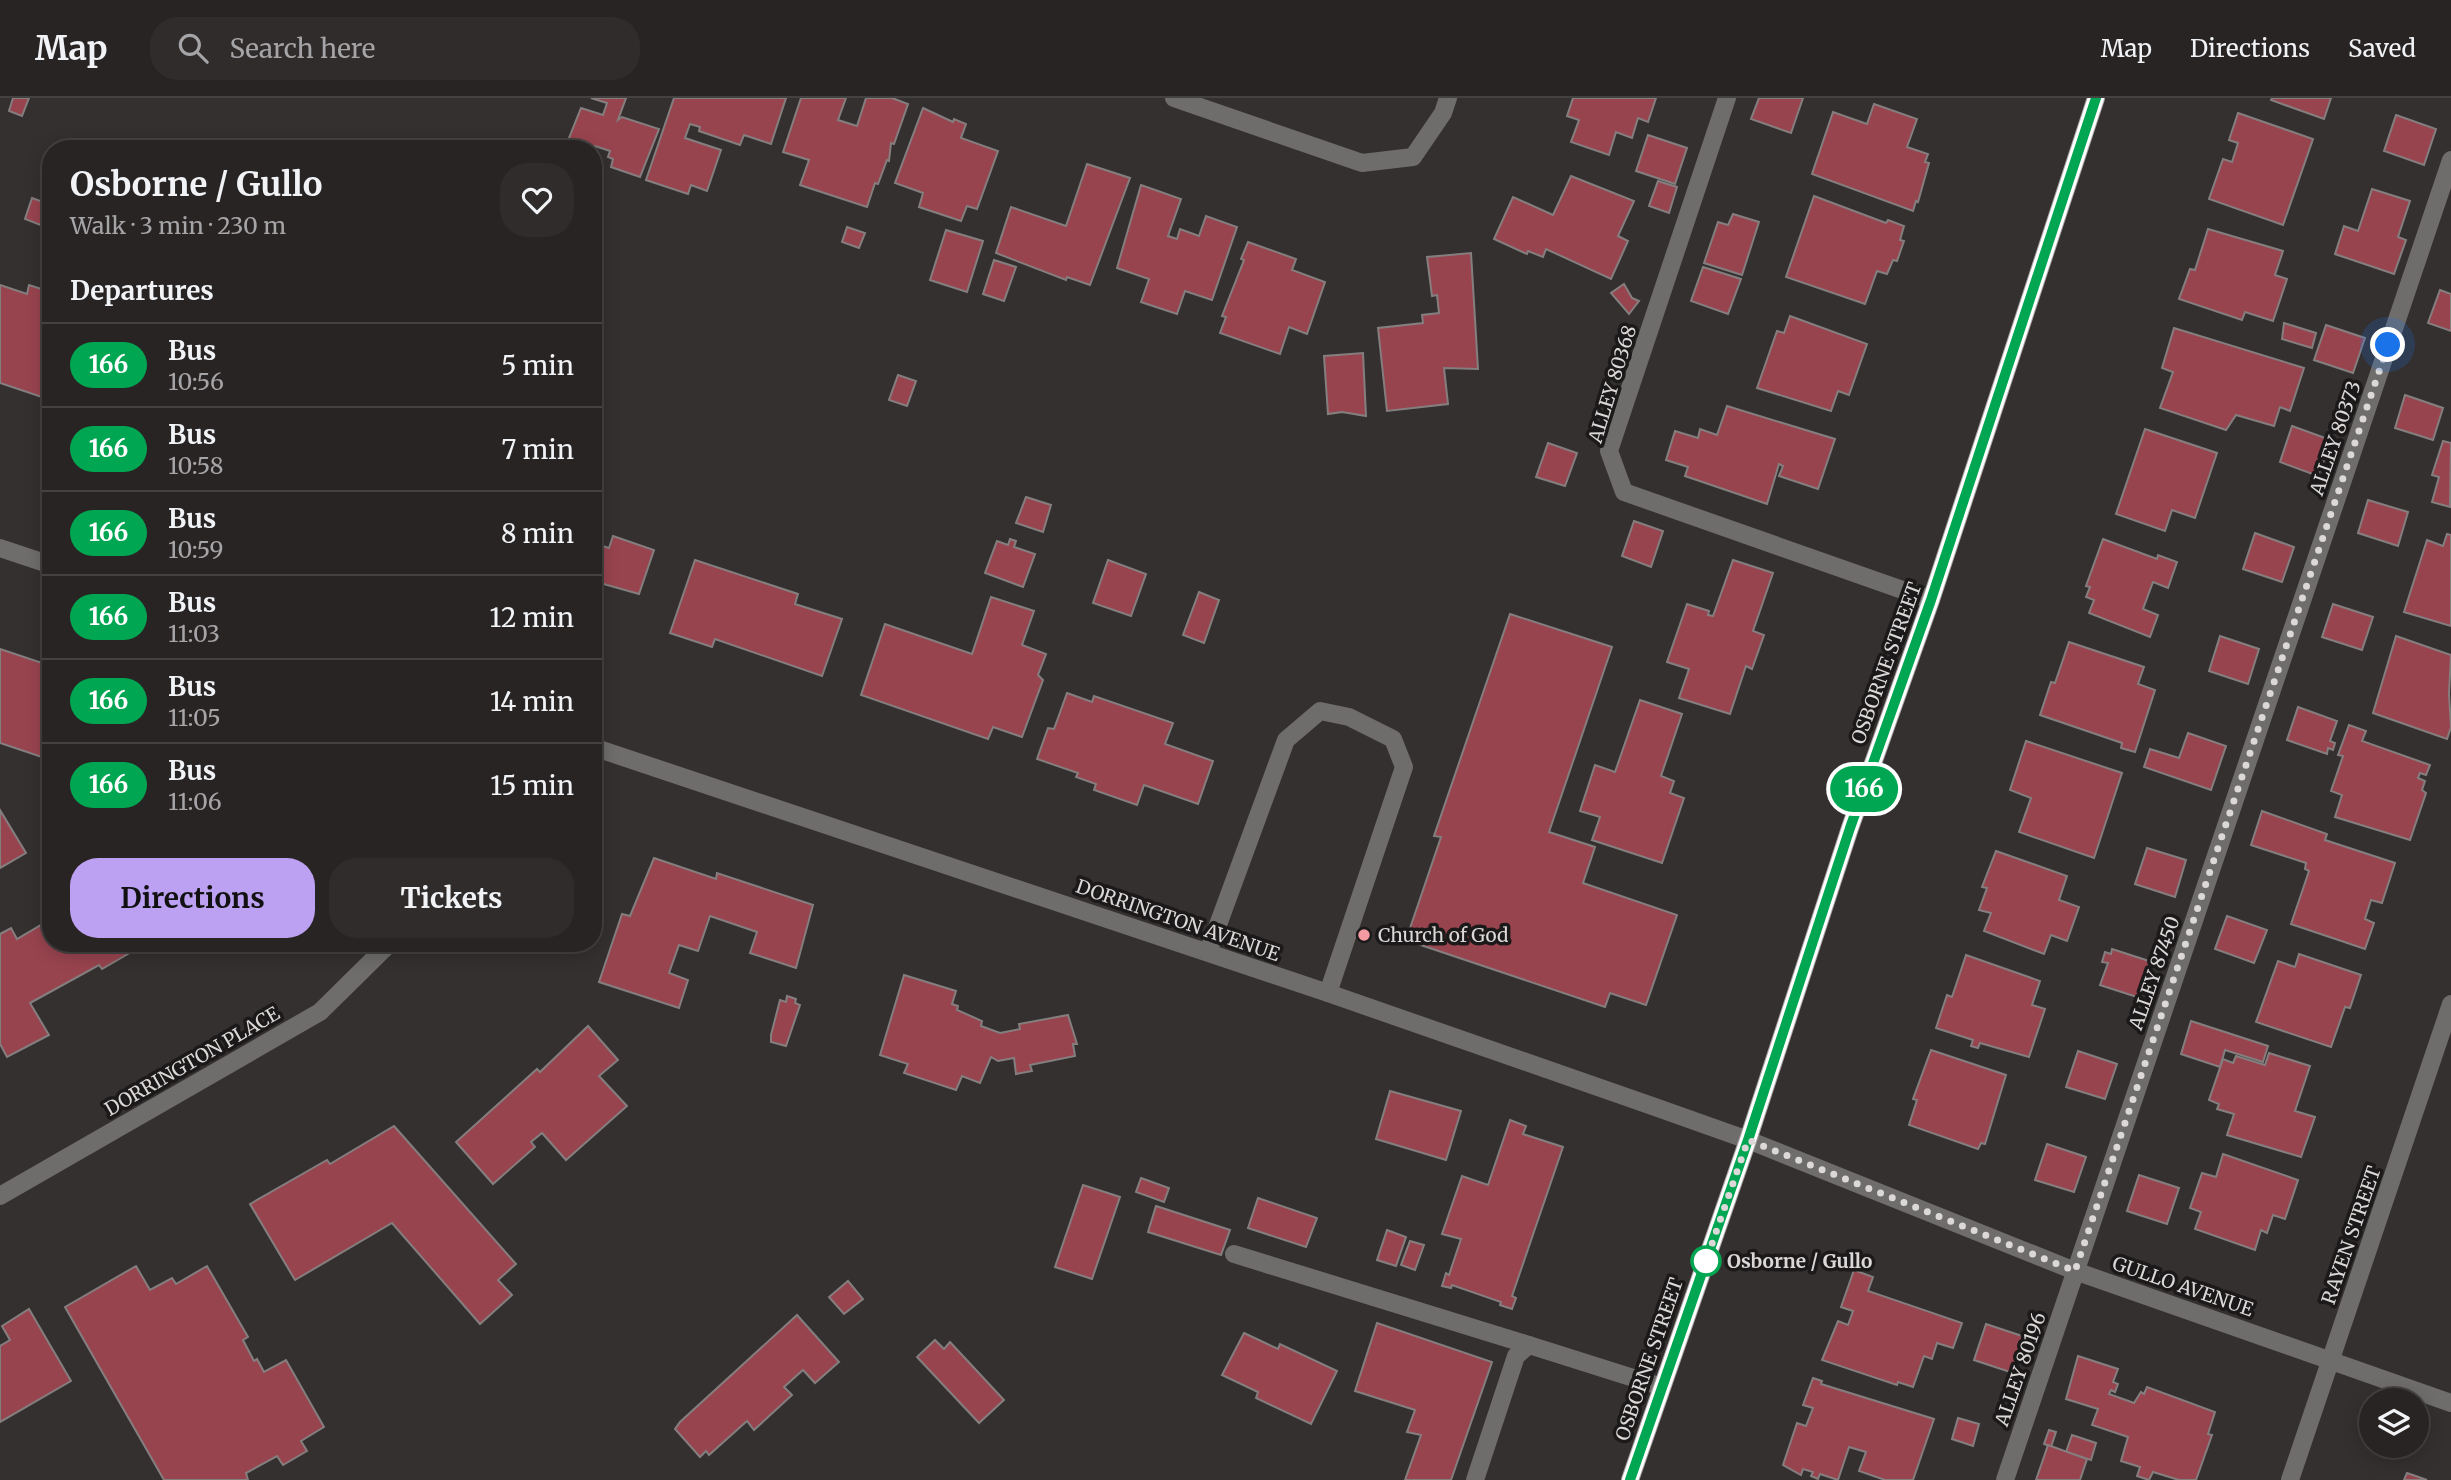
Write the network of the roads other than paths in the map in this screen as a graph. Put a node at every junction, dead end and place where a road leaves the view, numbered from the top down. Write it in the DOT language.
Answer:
graph roads {
  1 [pos="1174,98"];
  2 [pos="1448,98"];
  3 [pos="1727,98"];
  4 [pos="2096,98"];
  5 [pos="2451,160"];
  6 [pos="0,548"];
  7 [pos="42,562"];
  8 [pos="1931,600"];
  9 [pos="2272,689"];
  10 [pos="602,750"];
  11 [pos="381,952"];
  12 [pos="1208,952"];
  13 [pos="1328,993"];
  14 [pos="2451,1004"];
  15 [pos="1748,1140"];
  16 [pos="0,1196"];
  17 [pos="1234,1254"];
  18 [pos="2075,1271"];
  19 [pos="1530,1345"];
  20 [pos="2330,1360"];
  21 [pos="1662,1387"];
  22 [pos="2451,1403"];
  23 [pos="1475,1480"];
  24 [pos="1630,1480"];
  25 [pos="2005,1480"];
  26 [pos="2290,1480"];
  1 -- 2 [label="street"];
  3 -- 8 [label="street, ALLEY 80368"];
  4 -- 8 [label="main road, OSBORNE STREET"];
  5 -- 9 [label="street, ALLEY 80373"];
  6 -- 7 [label="street"];
  8 -- 15 [label="main road, OSBORNE STREET"];
  9 -- 18 [label="street, ALLEY 87450"];
  10 -- 12 [label="street, DORRINGTON AVENUE"];
  11 -- 16 [label="street, DORRINGTON PLACE"];
  12 -- 13 [label="street, DORRINGTON AVENUE"];
  12 -- 13 [label="street"];
  13 -- 15 [label="street, DORRINGTON AVENUE"];
  14 -- 20 [label="street, RAYEN STREET"];
  15 -- 18 [label="street, GULLO AVENUE"];
  15 -- 21 [label="main road, OSBORNE STREET"];
  17 -- 19 [label="street"];
  18 -- 20 [label="street, GULLO AVENUE"];
  18 -- 25 [label="street, ALLEY 80196"];
  19 -- 21 [label="street"];
  19 -- 23 [label="street"];
  20 -- 22 [label="street, GULLO AVENUE"];
  20 -- 26 [label="street, RAYEN STREET"];
  21 -- 24 [label="main road, OSBORNE STREET"];
}
